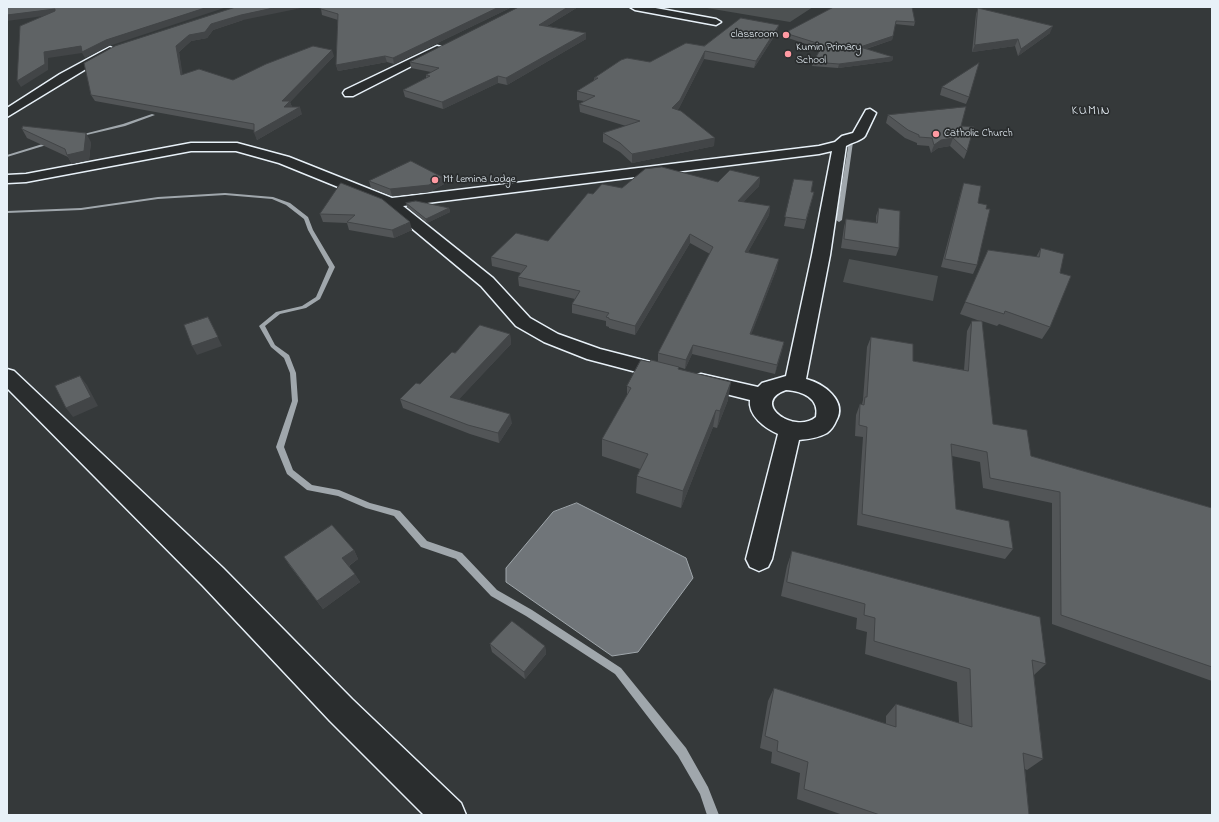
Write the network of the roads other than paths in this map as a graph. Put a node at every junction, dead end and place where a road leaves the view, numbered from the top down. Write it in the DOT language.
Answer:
graph roads {
  1 [pos="635,7"];
  2 [pos="716,22"];
  3 [pos="448,44"];
  4 [pos="123,45"];
  5 [pos="349,93"];
  6 [pos="7,113"];
  7 [pos="870,113"];
  8 [pos="840,145"];
  9 [pos="793,153"];
  10 [pos="835,166"];
  11 [pos="7,179"];
  12 [pos="390,203"];
  13 [pos="7,376"];
  14 [pos="795,383"];
  15 [pos="762,395"];
  16 [pos="790,430"];
  17 [pos="759,559"];
  18 [pos="449,815"];
  1 -- 2 [label="street"];
  3 -- 5 [label="street"];
  4 -- 6 [label="street"];
  7 -- 8 [label="street"];
  8 -- 9 [label="street"];
  8 -- 10 [label="street"];
  9 -- 10 [label="street"];
  9 -- 12 [label="street"];
  10 -- 14 [label="street"];
  11 -- 12 [label="street"];
  12 -- 15 [label="street"];
  13 -- 18 [label="street"];
  14 -- 15 [label="street"];
  14 -- 16 [label="street"];
  15 -- 16 [label="street"];
  16 -- 17 [label="street"];
}
